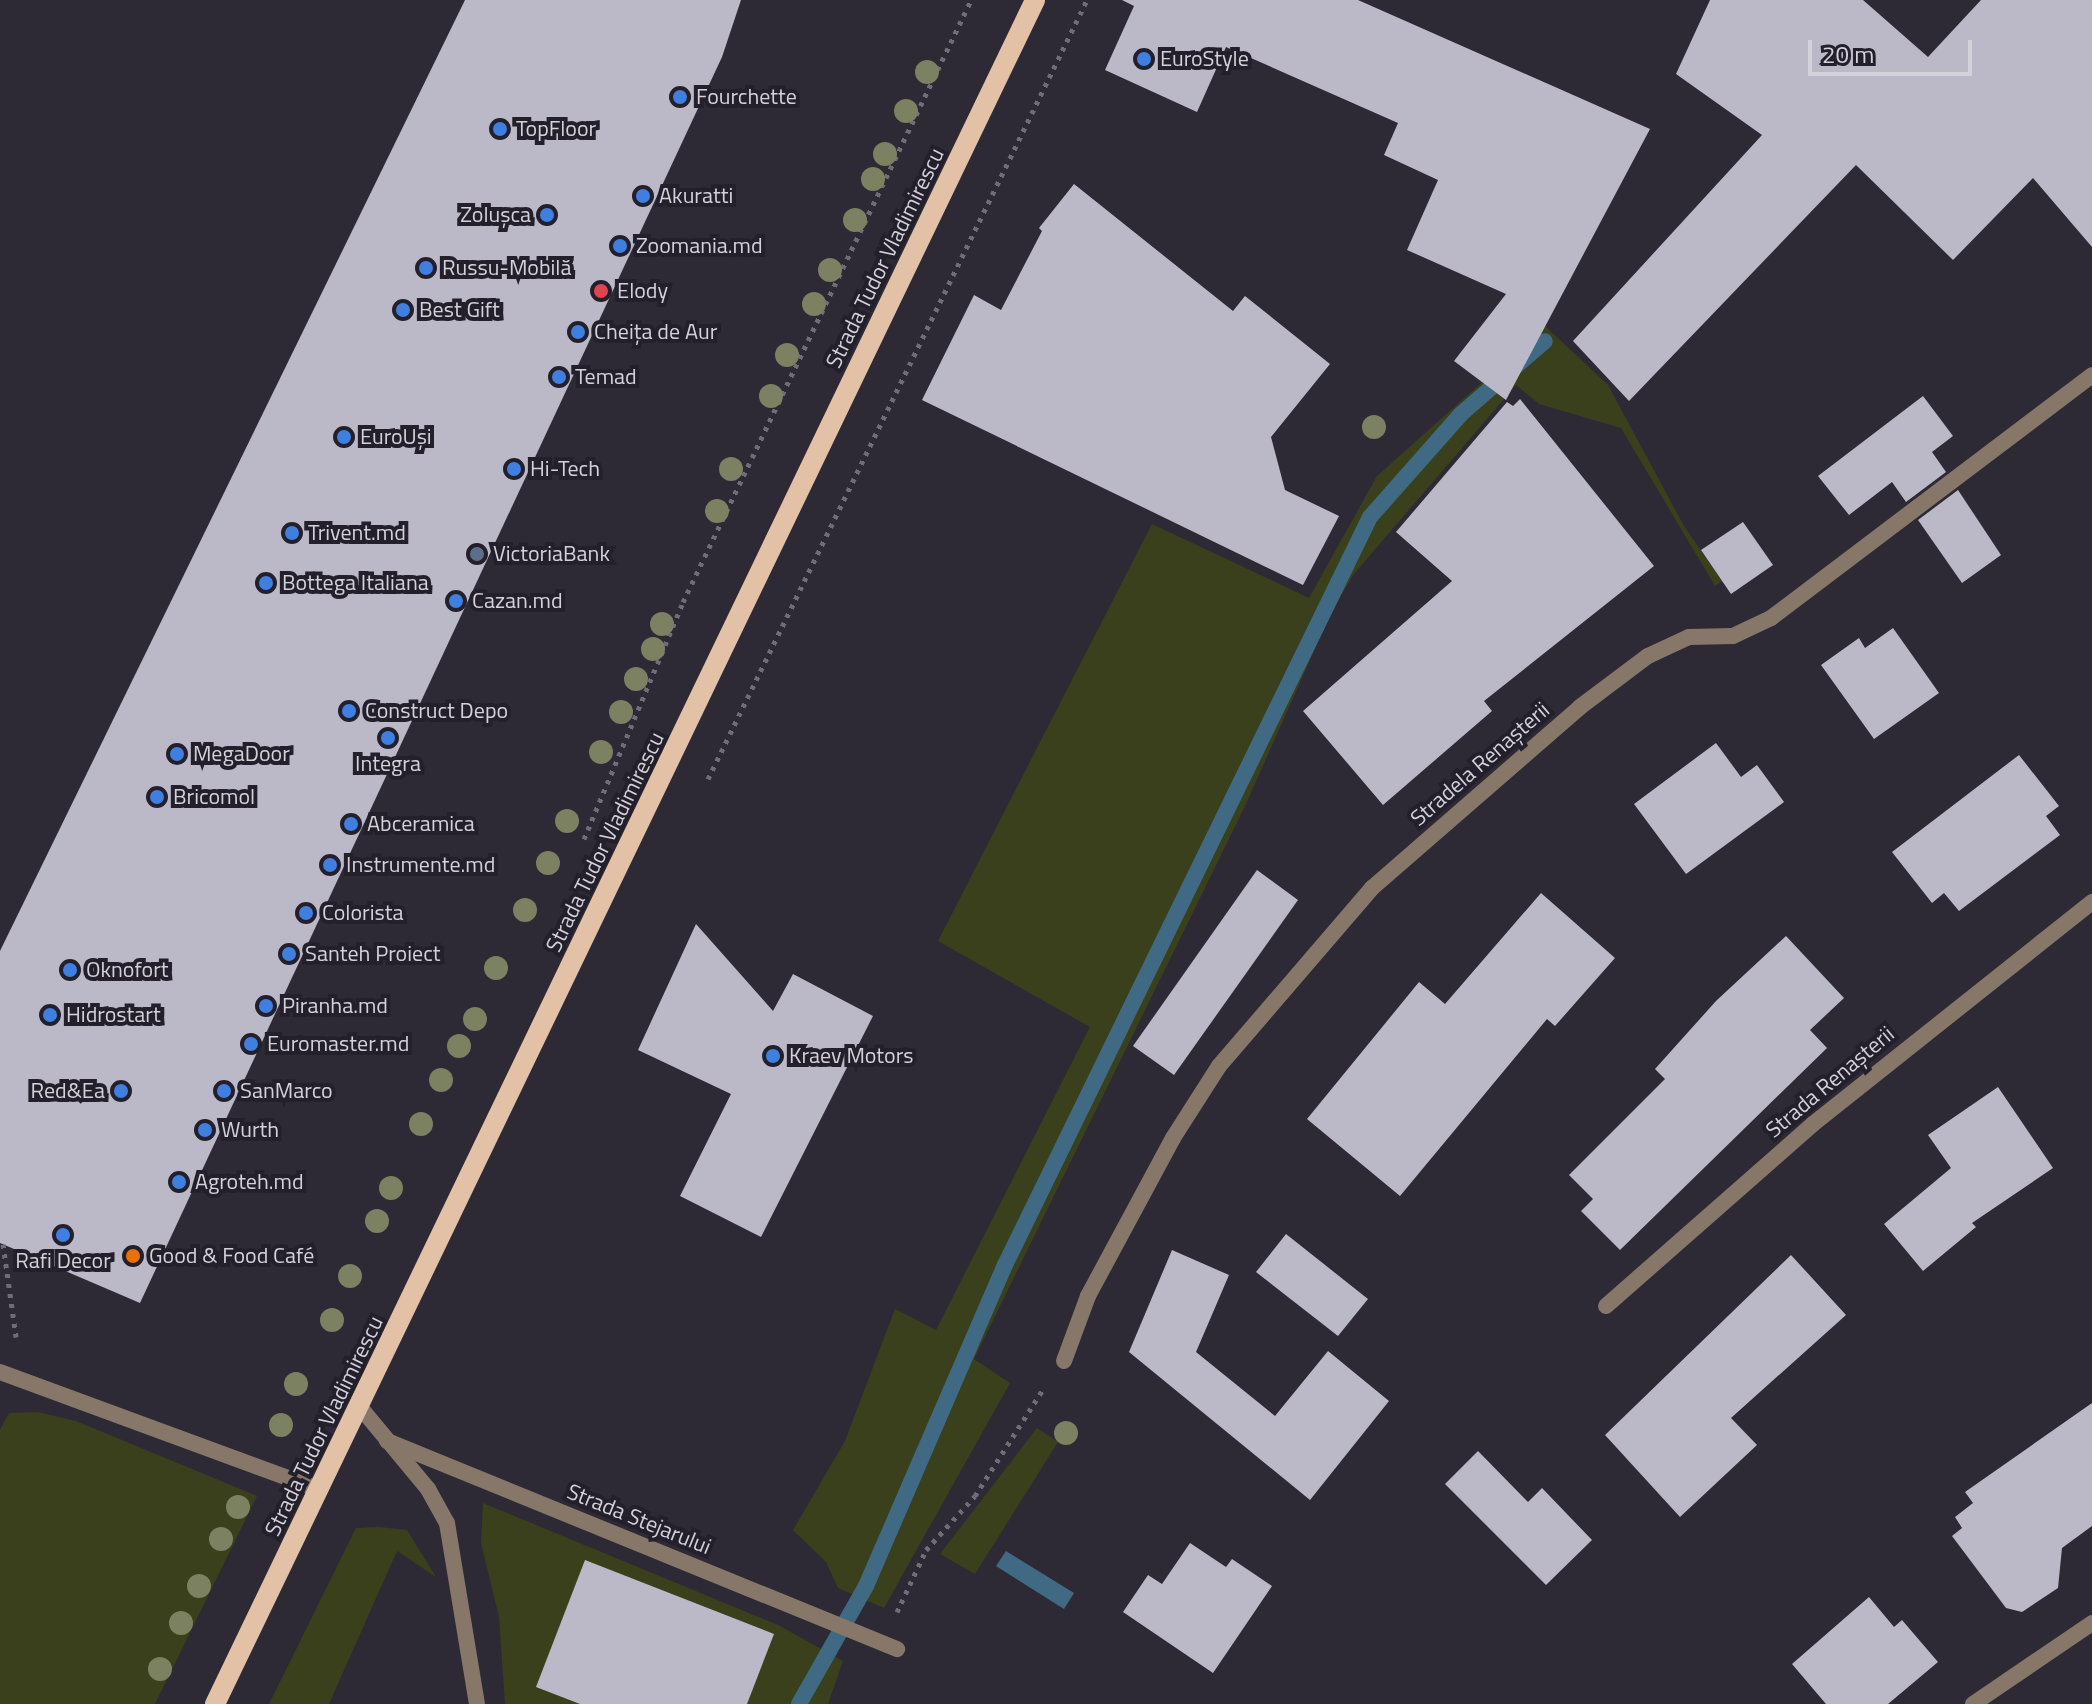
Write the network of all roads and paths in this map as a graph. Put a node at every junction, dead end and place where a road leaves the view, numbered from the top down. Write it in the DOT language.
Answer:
graph roads {
  1 [pos="971,0"];
  2 [pos="1035,0"];
  3 [pos="1087,0"];
  4 [pos="2092,375"];
  5 [pos="700,794"];
  6 [pos="581,846"];
  7 [pos="2092,902"];
  8 [pos="3,1244"];
  9 [pos="1606,1306"];
  10 [pos="1064,1361"];
  11 [pos="0,1372"];
  12 [pos="35,1385"];
  13 [pos="360,1407"];
  14 [pos="387,1441"];
  15 [pos="320,1490"];
  16 [pos="2092,1623"];
  17 [pos="885,1643"];
  18 [pos="215,1704"];
  19 [pos="477,1704"];
  20 [pos="1973,1704"];
  1 -- 6 [label="path"];
  2 -- 13 [label="main road, Strada Tudor Vladimirescu"];
  3 -- 5 [label="path"];
  4 -- 10 [label="street, Stradela Renașterii"];
  7 -- 9 [label="street, Strada Renașterii"];
  8 -- 12 [label="path"];
  10 -- 17 [label="path"];
  11 -- 12 [label="street"];
  12 -- 15 [label="street"];
  13 -- 14 [label="street"];
  13 -- 15 [label="main road, Strada Tudor Vladimirescu"];
  14 -- 17 [label="street, Strada Stejarului"];
  14 -- 19 [label="street"];
  15 -- 18 [label="main road, Strada Tudor Vladimirescu"];
  16 -- 20 [label="street"];
}
